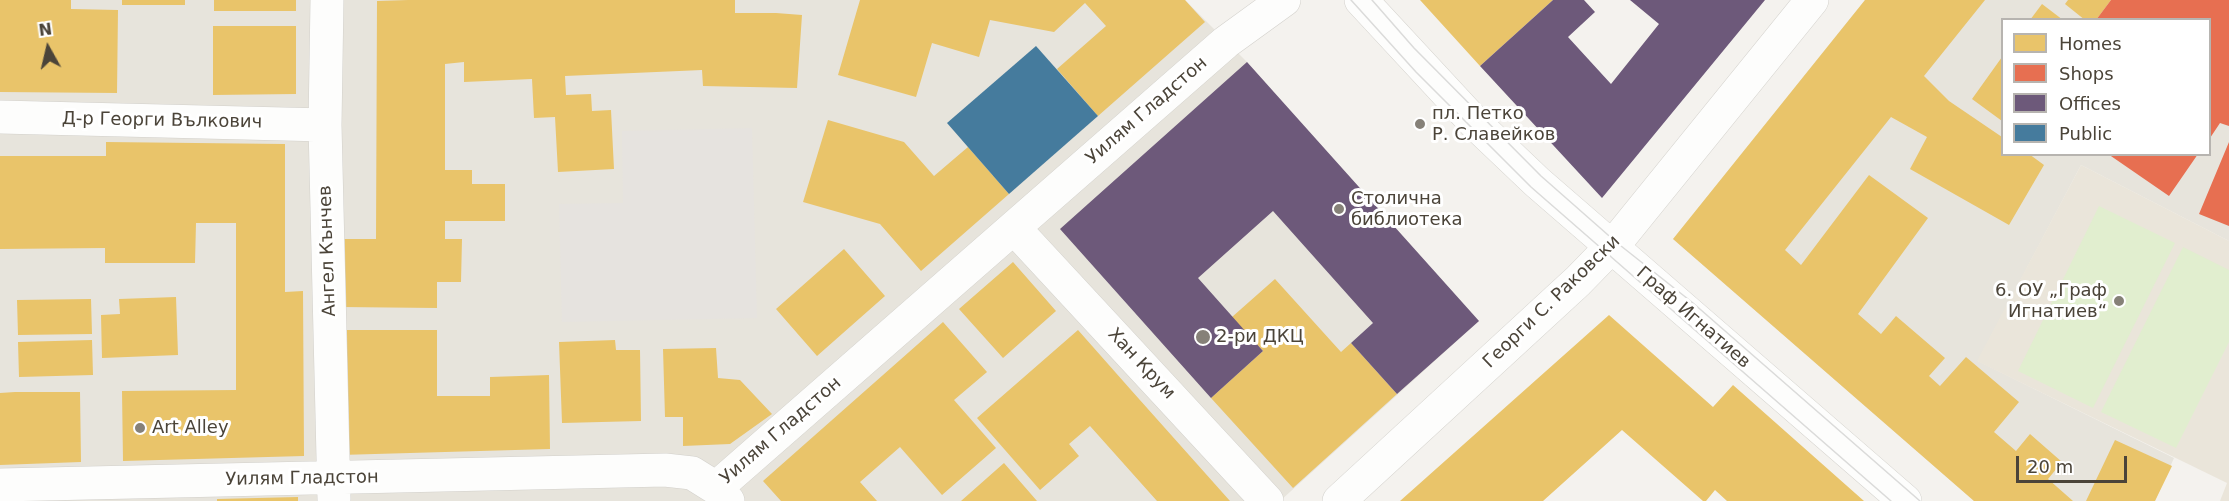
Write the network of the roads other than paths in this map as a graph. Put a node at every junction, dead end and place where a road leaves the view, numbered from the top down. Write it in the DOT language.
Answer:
graph roads {
  1 [pos="327,0"];
  2 [pos="1284,0"];
  3 [pos="1361,0"];
  4 [pos="1812,0"];
  5 [pos="0,117"];
  6 [pos="325,125"];
  7 [pos="1014,228"];
  8 [pos="1611,247"];
  9 [pos="0,485"];
  10 [pos="334,490"];
  11 [pos="722,494"];
  12 [pos="1267,501"];
  13 [pos="1339,501"];
  14 [pos="1905,501"];
  1 -- 6 [label="street, Ангел Кънчев"];
  2 -- 7 [label="street, Уилям Гладстон"];
  3 -- 8 [label="street, Граф Игнатиев"];
  4 -- 8 [label="street, Георги С. Раковски"];
  5 -- 6 [label="street, Д-р Георги Вълкович"];
  6 -- 10 [label="street, Ангел Кънчев"];
  7 -- 11 [label="street, Уилям Гладстон"];
  7 -- 12 [label="street, Хан Крум"];
  8 -- 13 [label="street, Георги С. Раковски"];
  8 -- 14 [label="street, Граф Игнатиев"];
  9 -- 10 [label="street, Уилям Гладстон"];
  10 -- 11 [label="street, Уилям Гладстон"];
}
